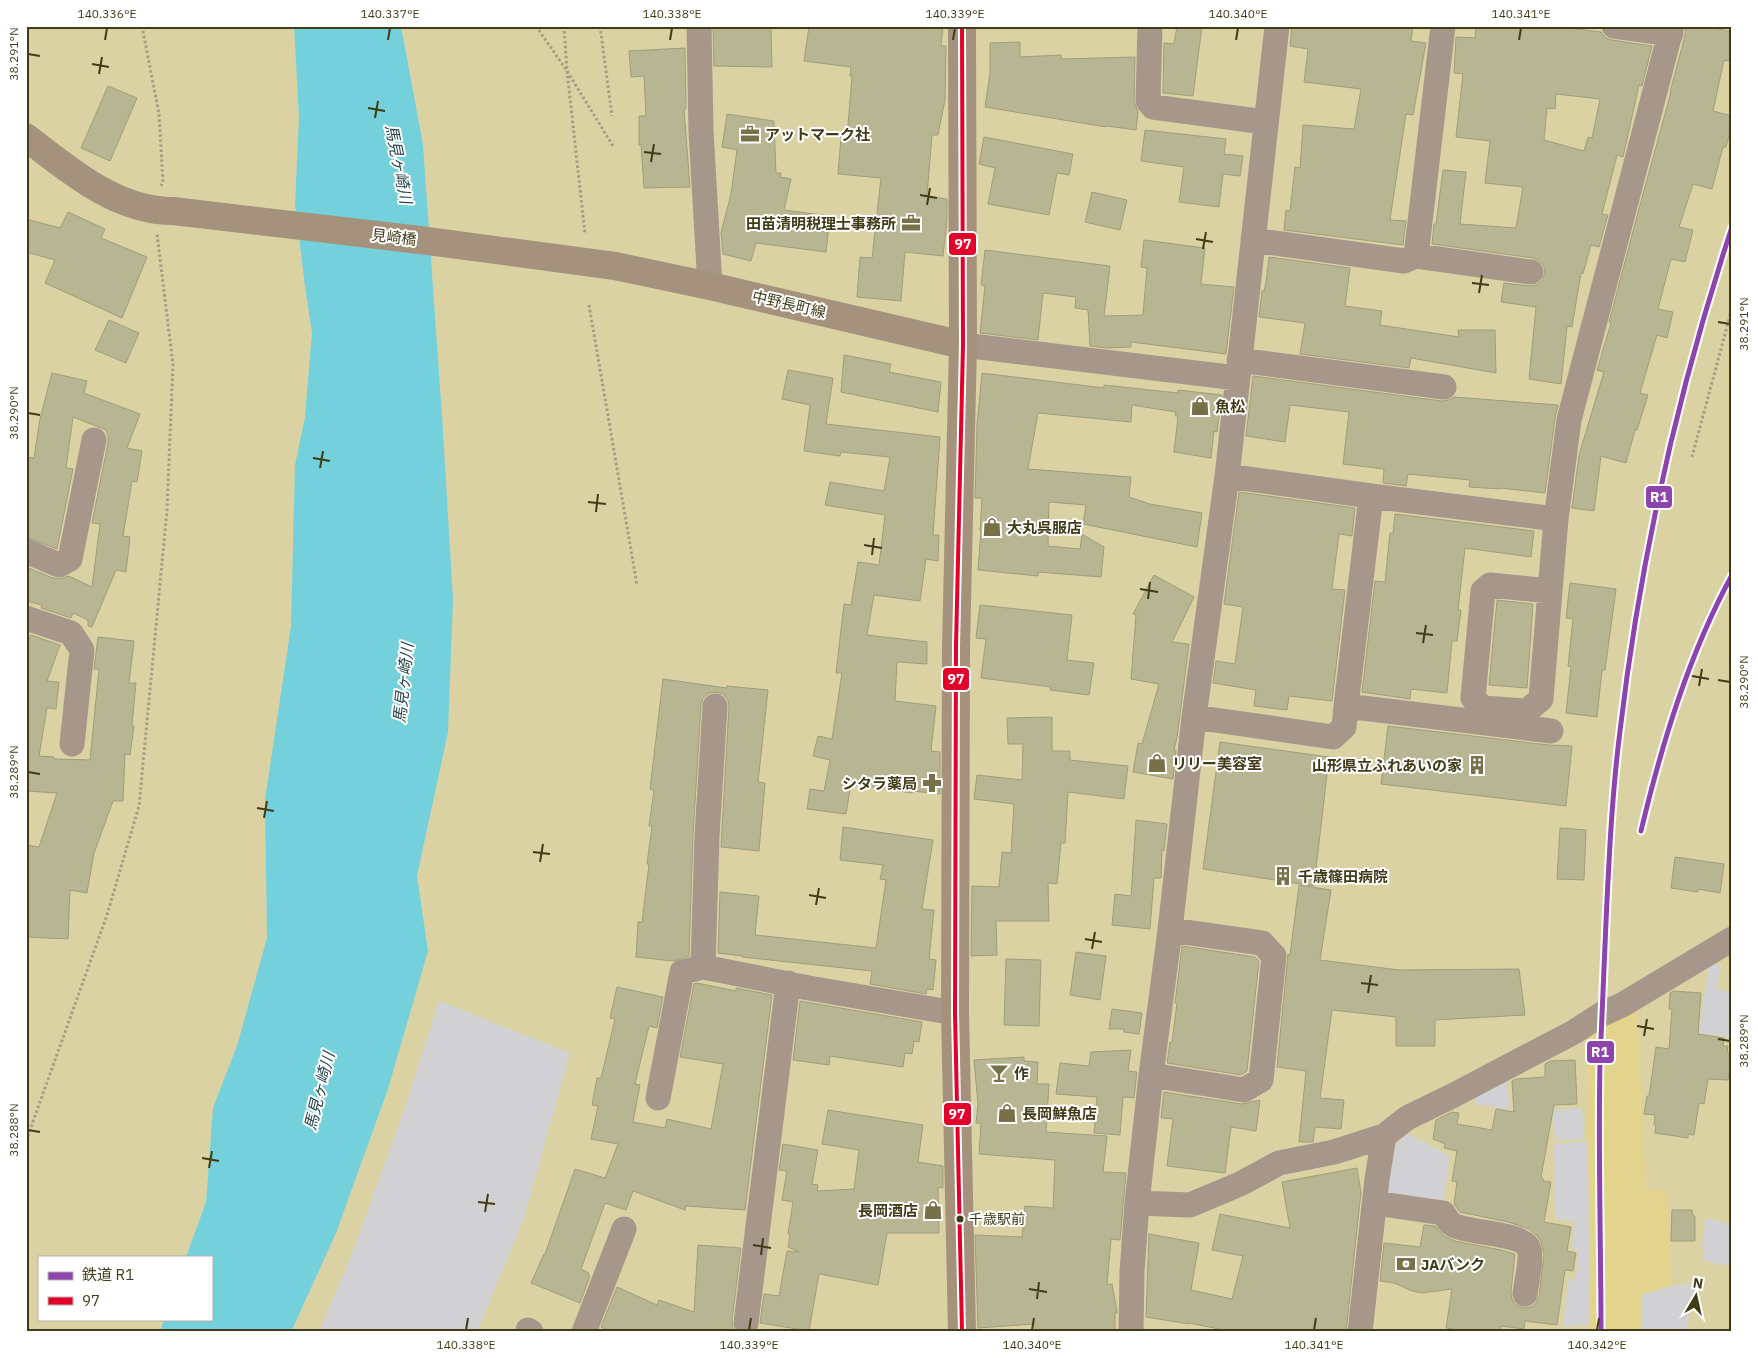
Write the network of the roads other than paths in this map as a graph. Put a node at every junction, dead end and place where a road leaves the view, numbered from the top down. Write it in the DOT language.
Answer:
graph roads {
  1 [pos="699,26"];
  2 [pos="962,26"];
  3 [pos="1150,26"];
  4 [pos="1276,26"];
  5 [pos="1443,26"];
  6 [pos="1614,26"];
  7 [pos="1671,30"];
  8 [pos="1265,122"];
  9 [pos="26,137"];
  10 [pos="1253,240"];
  11 [pos="1416,256"];
  12 [pos="615,266"];
  13 [pos="1531,272"];
  14 [pos="710,286"];
  15 [pos="963,345"];
  16 [pos="1238,369"];
  17 [pos="1444,387"];
  18 [pos="94,440"];
  19 [pos="1227,476"];
  20 [pos="1370,496"];
  21 [pos="1556,519"];
  22 [pos="26,551"];
  23 [pos="1550,591"];
  24 [pos="26,618"];
  25 [pos="714,706"];
  26 [pos="1346,706"];
  27 [pos="1194,717"];
  28 [pos="1551,731"];
  29 [pos="72,744"];
  30 [pos="1170,930"];
  31 [pos="1732,940"];
  32 [pos="703,967"];
  33 [pos="788,983"];
  34 [pos="955,1012"];
  35 [pos="1151,1076"];
  36 [pos="658,1098"];
  37 [pos="1384,1136"];
  38 [pos="1137,1203"];
  39 [pos="1375,1203"];
  40 [pos="624,1229"];
  41 [pos="1525,1294"];
  42 [pos="746,1323"];
  43 [pos="584,1332"];
  44 [pos="962,1332"];
  45 [pos="1131,1332"];
  46 [pos="1360,1332"];
  1 -- 14 [label="street"];
  2 -- 15 [label="main road"];
  3 -- 8 [label="street"];
  4 -- 8 [label="street"];
  5 -- 11 [label="street"];
  6 -- 7 [label="street"];
  7 -- 21 [label="street"];
  8 -- 10 [label="street"];
  9 -- 12 [label="main road, 見崎橋"];
  10 -- 11 [label="street"];
  10 -- 16 [label="street"];
  11 -- 13 [label="street"];
  12 -- 14 [label="main road, 中野長町線"];
  14 -- 15 [label="main road, 中野長町線"];
  15 -- 16 [label="street"];
  15 -- 34 [label="main road"];
  16 -- 17 [label="street"];
  16 -- 19 [label="street"];
  18 -- 22 [label="street"];
  19 -- 20 [label="street"];
  19 -- 27 [label="street"];
  20 -- 21 [label="street"];
  20 -- 26 [label="street"];
  21 -- 23 [label="street"];
  23 -- 23 [label="street"];
  24 -- 29 [label="street"];
  25 -- 32 [label="street"];
  26 -- 27 [label="street"];
  26 -- 28 [label="street"];
  27 -- 30 [label="street"];
  30 -- 35 [label="street"];
  30 -- 35 [label="street"];
  31 -- 37 [label="street"];
  32 -- 33 [label="street"];
  32 -- 36 [label="street"];
  33 -- 34 [label="street"];
  33 -- 42 [label="street"];
  34 -- 44 [label="main road"];
  35 -- 38 [label="street"];
  37 -- 38 [label="street"];
  37 -- 39 [label="street"];
  38 -- 45 [label="street"];
  39 -- 41 [label="street"];
  39 -- 46 [label="street"];
  40 -- 43 [label="street"];
}
